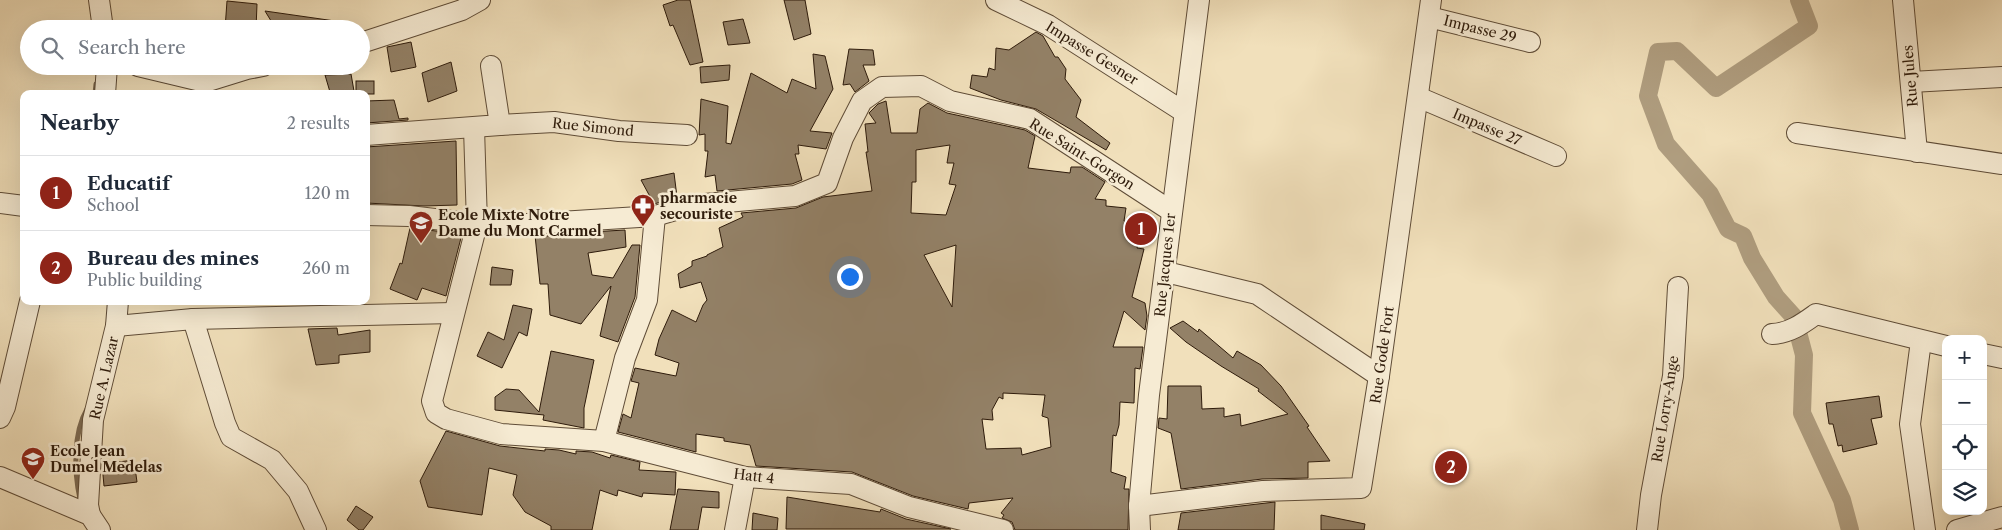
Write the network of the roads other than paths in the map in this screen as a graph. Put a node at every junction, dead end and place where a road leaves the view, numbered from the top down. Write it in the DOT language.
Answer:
graph roads {
  1 [pos="99,0"];
  2 [pos="480,0"];
  3 [pos="996,0"];
  4 [pos="1199,0"];
  5 [pos="1903,0"];
  6 [pos="1430,8"];
  7 [pos="102,20"];
  8 [pos="370,40"];
  9 [pos="1530,42"];
  10 [pos="491,66"];
  11 [pos="106,75"];
  12 [pos="176,75"];
  13 [pos="230,75"];
  14 [pos="2002,77"];
  15 [pos="1911,82"];
  16 [pos="105,90"];
  17 [pos="1418,97"];
  18 [pos="1184,112"];
  19 [pos="500,125"];
  20 [pos="474,128"];
  21 [pos="1797,133"];
  22 [pos="370,135"];
  23 [pos="687,135"];
  24 [pos="1917,152"];
  25 [pos="1556,156"];
  26 [pos="2002,164"];
  27 [pos="0,202"];
  28 [pos="20,205"];
  29 [pos="1171,211"];
  30 [pos="370,215"];
  31 [pos="655,216"];
  32 [pos="477,224"];
  33 [pos="1166,272"];
  34 [pos="1678,287"];
  35 [pos="29,305"];
  36 [pos="118,305"];
  37 [pos="453,313"];
  38 [pos="193,319"];
  39 [pos="116,326"];
  40 [pos="1772,334"];
  41 [pos="1921,342"];
  42 [pos="1942,345"];
  43 [pos="1987,355"];
  44 [pos="2002,358"];
  45 [pos="1379,376"];
  46 [pos="0,418"];
  47 [pos="604,441"];
  48 [pos="0,477"];
  49 [pos="745,477"];
  50 [pos="1139,506"];
  51 [pos="2002,517"];
  52 [pos="95,523"];
  53 [pos="316,530"];
  54 [pos="735,530"];
  55 [pos="1003,530"];
  56 [pos="1140,530"];
  57 [pos="1647,530"];
  58 [pos="1925,530"];
  59 [pos="1957,530"];
  1 -- 7 [label="street"];
  2 -- 8 [label="street"];
  3 -- 18 [label="street, Impasse Gesner"];
  4 -- 18 [label="street, Rue Jacques 1er"];
  5 -- 15 [label="street, Rue Jules"];
  6 -- 9 [label="street, Impasse 29"];
  6 -- 17 [label="street, Rue Gode Fort"];
  10 -- 19 [label="street"];
  11 -- 16 [label="street"];
  12 -- 13 [label="street"];
  14 -- 15 [label="street"];
  15 -- 24 [label="street, Rue Jules"];
  17 -- 25 [label="street, Impasse 27"];
  17 -- 45 [label="street, Rue Gode Fort"];
  18 -- 29 [label="street, Rue Jacques 1er"];
  19 -- 20 [label="street, Rue Simond"];
  19 -- 23 [label="street, Rue Simond"];
  20 -- 22 [label="street, Rue Simond"];
  20 -- 32 [label="street"];
  21 -- 24 [label="street"];
  24 -- 26 [label="street"];
  27 -- 28 [label="street"];
  29 -- 31 [label="street, Rue Saint-Gorgon"];
  29 -- 33 [label="street, Rue Jacques 1er"];
  30 -- 32 [label="street, Rue Saint-Gorgon"];
  31 -- 32 [label="street, Rue Saint-Gorgon"];
  31 -- 47 [label="street"];
  32 -- 37 [label="street"];
  33 -- 45 [label="street"];
  33 -- 50 [label="street, Rue Jacques 1er"];
  34 -- 57 [label="street, Rue Lorry-Ange"];
  35 -- 46 [label="street"];
  36 -- 39 [label="street, Rue A. Lazar"];
  37 -- 38 [label="street"];
  37 -- 47 [label="street, Hatt 4"];
  38 -- 39 [label="street"];
  38 -- 53 [label="street"];
  39 -- 52 [label="street, Rue A. Lazar"];
  40 -- 41 [label="street"];
  41 -- 42 [label="street"];
  41 -- 58 [label="street"];
  43 -- 44 [label="street"];
  45 -- 50 [label="street, Rue Gode Fort"];
  47 -- 49 [label="street, Hatt 4"];
  48 -- 52 [label="street"];
  49 -- 54 [label="street"];
  49 -- 55 [label="street, Hatt 4"];
  50 -- 56 [label="street, Rue Jacques 1er"];
  51 -- 59 [label="street"];
}
